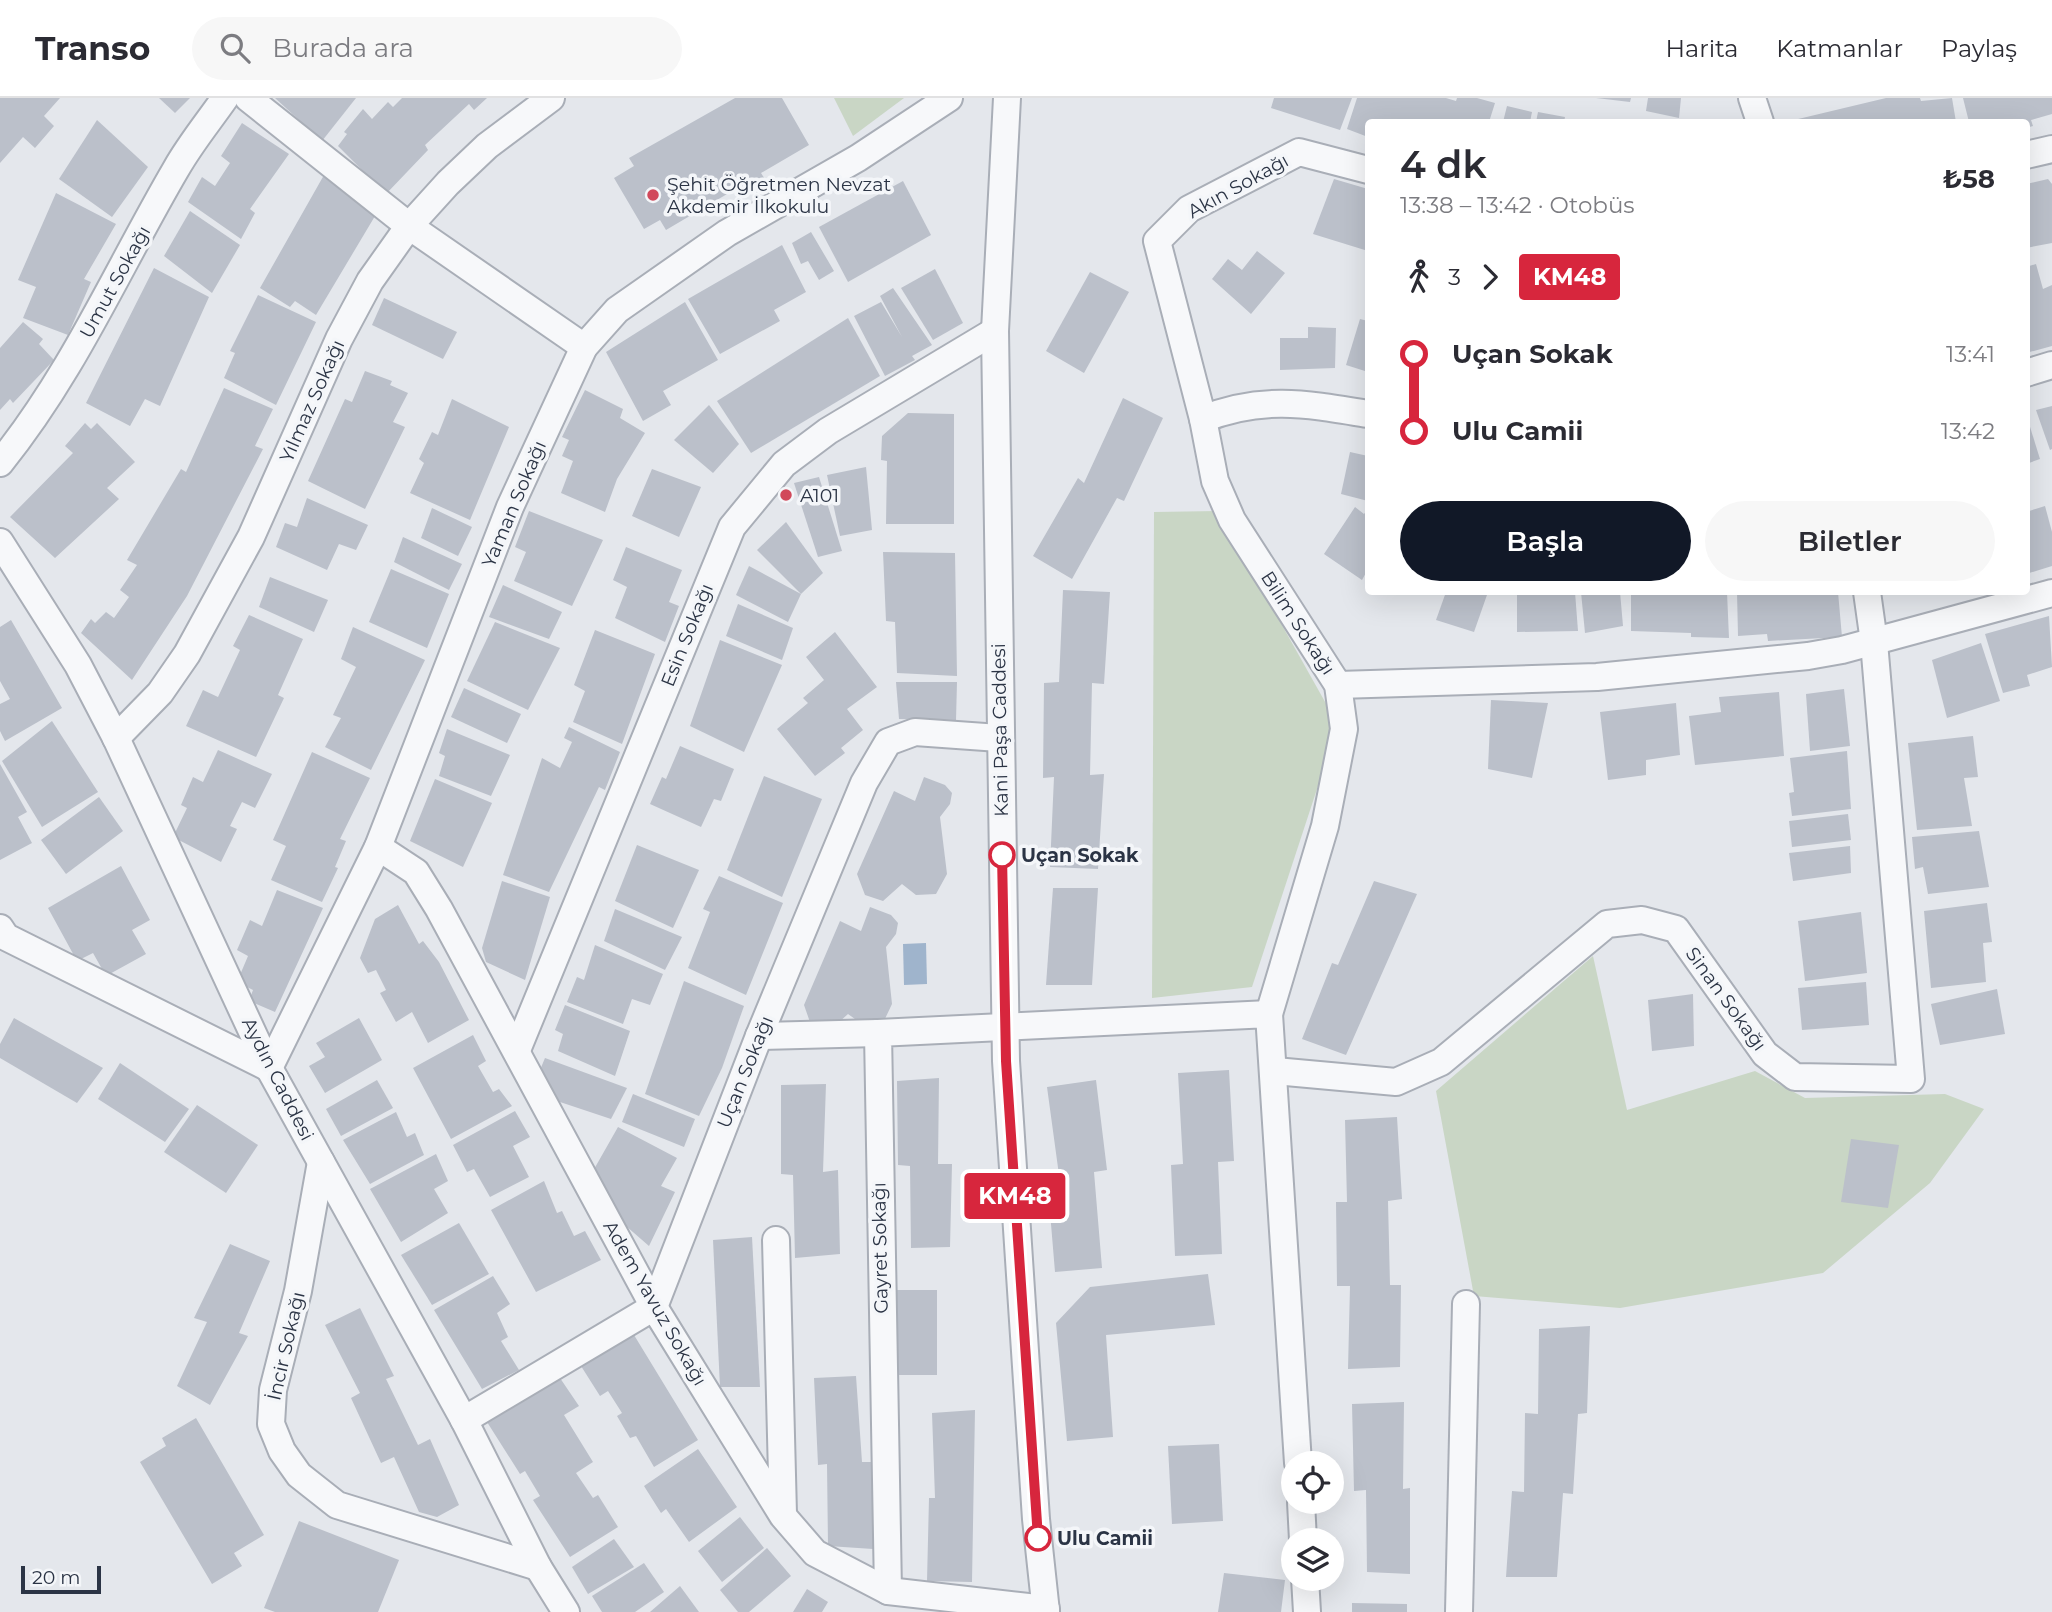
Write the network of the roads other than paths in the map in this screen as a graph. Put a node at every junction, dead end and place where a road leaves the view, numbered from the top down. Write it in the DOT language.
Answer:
graph roads {
  1 [pos="225,98"];
  2 [pos="248,98"];
  3 [pos="551,98"];
  4 [pos="949,98"];
  5 [pos="1007,98"];
  6 [pos="1752,98"];
  7 [pos="1759,119"];
  8 [pos="2052,149"];
  9 [pos="2030,154"];
  10 [pos="1365,169"];
  11 [pos="409,226"];
  12 [pos="1157,241"];
  13 [pos="995,331"];
  14 [pos="584,346"];
  15 [pos="2052,365"];
  16 [pos="2030,372"];
  17 [pos="1365,413"];
  18 [pos="1203,419"];
  19 [pos="0,463"];
  20 [pos="0,542"];
  21 [pos="2052,593"];
  22 [pos="1867,595"];
  23 [pos="1874,642"];
  24 [pos="1338,685"];
  25 [pos="116,737"];
  26 [pos="999,738"];
  27 [pos="378,846"];
  28 [pos="2,937"];
  29 [pos="1269,1014"];
  30 [pos="1006,1025"];
  31 [pos="878,1033"];
  32 [pos="759,1036"];
  33 [pos="517,1050"];
  34 [pos="269,1068"];
  35 [pos="1275,1071"];
  36 [pos="321,1162"];
  37 [pos="776,1240"];
  38 [pos="1466,1304"];
  39 [pos="654,1307"];
  40 [pos="464,1420"];
  41 [pos="1297,1451"];
  42 [pos="783,1516"];
  43 [pos="538,1567"];
  44 [pos="888,1591"];
  45 [pos="1306,1591"];
  46 [pos="1046,1611"];
  47 [pos="566,1612"];
  48 [pos="1307,1612"];
  49 [pos="1460,1612"];
  1 -- 19 [label="street, Umut Sokağı"];
  2 -- 11 [label="street"];
  3 -- 11 [label="street, Yılmaz Sokağı"];
  4 -- 14 [label="street, Yaman Sokağı"];
  5 -- 13 [label="street, Kani Paşa Caddesi"];
  6 -- 7 [label="street"];
  8 -- 9 [label="street"];
  10 -- 12 [label="street, Akın Sokağı"];
  11 -- 14 [label="street"];
  11 -- 25 [label="street, Yılmaz Sokağı"];
  12 -- 18 [label="street, Bilim Sokağı"];
  13 -- 26 [label="street, Kani Paşa Caddesi"];
  13 -- 33 [label="street, Esin Sokağı"];
  14 -- 27 [label="street, Yaman Sokağı"];
  15 -- 16 [label="street"];
  17 -- 18 [label="street"];
  18 -- 24 [label="street, Bilim Sokağı"];
  20 -- 25 [label="street, Aydın Caddesi"];
  21 -- 23 [label="street"];
  22 -- 23 [label="street, Sinan Sokağı"];
  23 -- 24 [label="street"];
  23 -- 35 [label="street, Sinan Sokağı"];
  24 -- 29 [label="street, Bilim Sokağı"];
  25 -- 34 [label="street, Aydın Caddesi"];
  26 -- 30 [label="street, Kani Paşa Caddesi"];
  26 -- 32 [label="street, Uçan Sokağı"];
  27 -- 33 [label="street, Adem Yavuz Sokağı"];
  27 -- 34 [label="street, Yaman Sokağı"];
  28 -- 34 [label="street"];
  29 -- 30 [label="street"];
  29 -- 35 [label="street"];
  30 -- 31 [label="street"];
  30 -- 46 [label="street, Kani Paşa Caddesi"];
  31 -- 32 [label="street"];
  31 -- 44 [label="street, Gayret Sokağı"];
  32 -- 39 [label="street, Uçan Sokağı"];
  33 -- 39 [label="street, Adem Yavuz Sokağı"];
  34 -- 36 [label="street, Aydın Caddesi"];
  35 -- 41 [label="street"];
  36 -- 40 [label="street, Aydın Caddesi"];
  36 -- 43 [label="street, İncir Sokağı"];
  37 -- 42 [label="street"];
  38 -- 49 [label="street"];
  39 -- 40 [label="street"];
  39 -- 42 [label="street, Adem Yavuz Sokağı"];
  40 -- 43 [label="street, Aydın Caddesi"];
  42 -- 44 [label="street, Adem Yavuz Sokağı"];
  43 -- 47 [label="street, Aydın Caddesi"];
  44 -- 46 [label="street, Adem Yavuz Sokağı"];
  45 -- 48 [label="street"];
}
